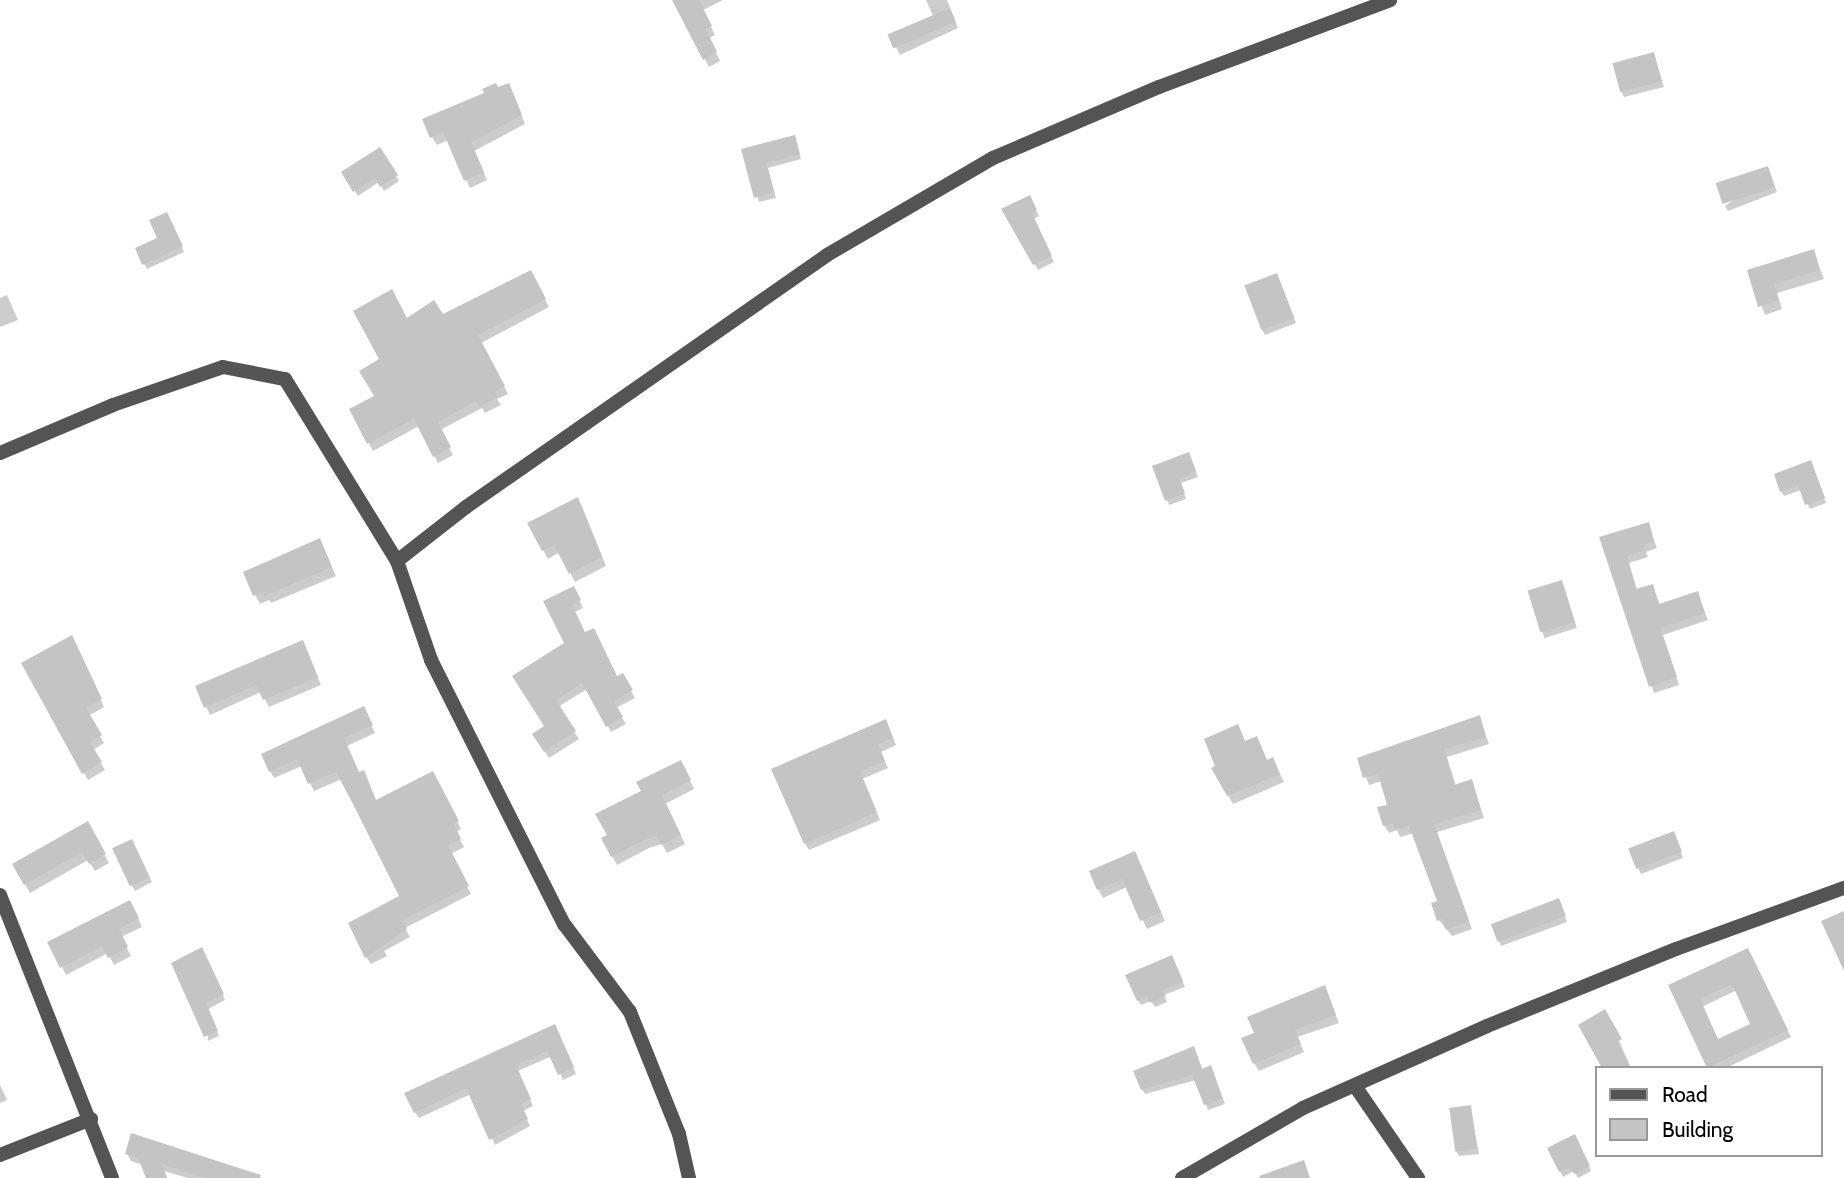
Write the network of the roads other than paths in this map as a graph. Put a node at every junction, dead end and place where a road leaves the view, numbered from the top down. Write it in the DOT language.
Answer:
graph roads {
  1 [pos="1390,0"];
  2 [pos="0,453"];
  3 [pos="397,561"];
  4 [pos="1844,888"];
  5 [pos="0,895"];
  6 [pos="1355,1086"];
  7 [pos="91,1119"];
  8 [pos="0,1155"];
  9 [pos="112,1178"];
  10 [pos="689,1178"];
  11 [pos="1182,1178"];
  12 [pos="1418,1178"];
  1 -- 3 [label="street"];
  2 -- 3 [label="street"];
  3 -- 10 [label="street"];
  4 -- 6 [label="street"];
  5 -- 7 [label="street"];
  6 -- 11 [label="street"];
  6 -- 12 [label="street"];
  7 -- 8 [label="street"];
  7 -- 9 [label="street"];
}
